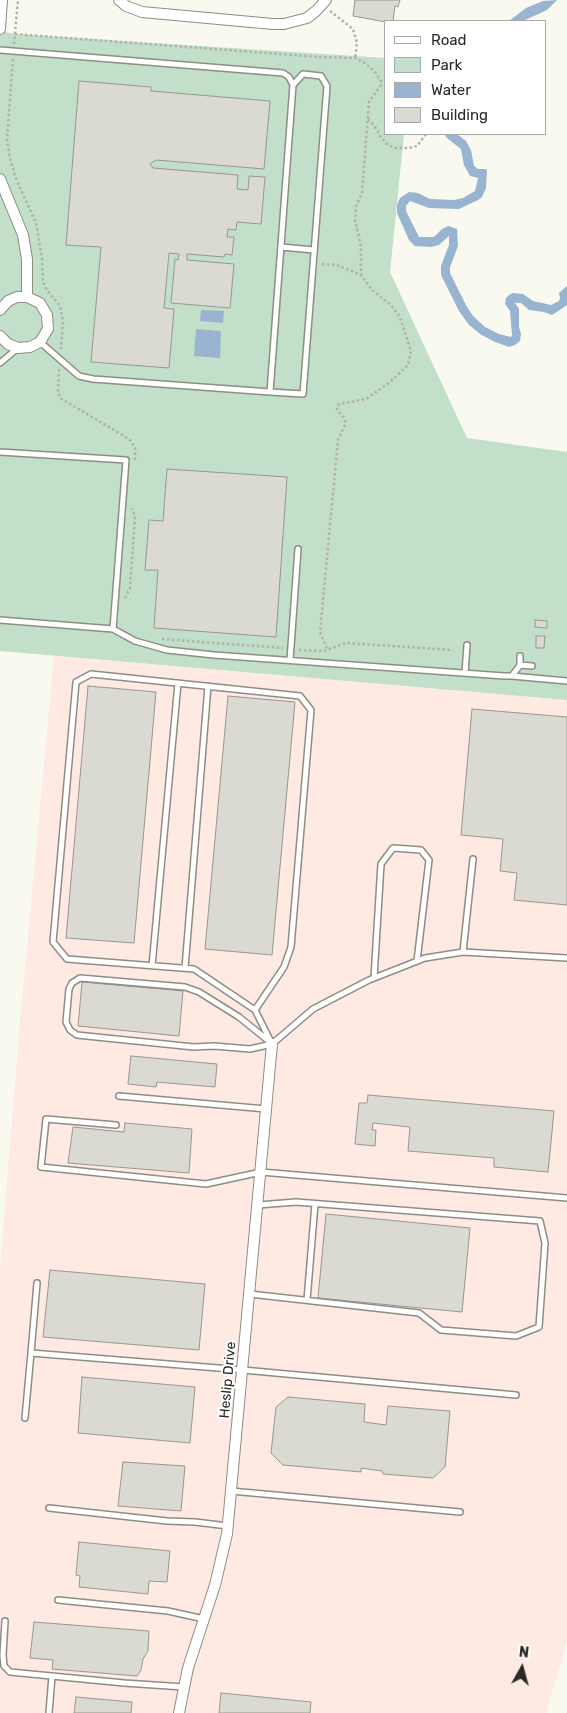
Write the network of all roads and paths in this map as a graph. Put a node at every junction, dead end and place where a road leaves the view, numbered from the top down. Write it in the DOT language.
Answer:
graph roads {
  1 [pos="2,0"];
  2 [pos="18,0"];
  3 [pos="119,0"];
  4 [pos="325,2"];
  5 [pos="0,29"];
  6 [pos="15,34"];
  7 [pos="0,50"];
  8 [pos="13,51"];
  9 [pos="355,58"];
  10 [pos="293,85"];
  11 [pos="367,119"];
  12 [pos="425,135"];
  13 [pos="0,179"];
  14 [pos="281,247"];
  15 [pos="314,250"];
  16 [pos="313,264"];
  17 [pos="361,275"];
  18 [pos="27,297"];
  19 [pos="0,310"];
  20 [pos="0,336"];
  21 [pos="40,342"];
  22 [pos="18,348"];
  23 [pos="60,358"];
  24 [pos="0,363"];
  25 [pos="270,392"];
  26 [pos="0,452"];
  27 [pos="135,465"];
  28 [pos="132,508"];
  29 [pos="298,549"];
  30 [pos="124,604"];
  31 [pos="0,620"];
  32 [pos="113,629"];
  33 [pos="158,638"];
  34 [pos="467,645"];
  35 [pos="291,649"];
  36 [pos="327,649"];
  37 [pos="453,650"];
  38 [pos="520,656"];
  39 [pos="290,660"];
  40 [pos="520,665"];
  41 [pos="532,666"];
  42 [pos="465,673"];
  43 [pos="512,676"];
  44 [pos="567,681"];
  45 [pos="178,683"];
  46 [pos="208,686"];
  47 [pos="473,859"];
  48 [pos="463,952"];
  49 [pos="567,958"];
  50 [pos="417,961"];
  51 [pos="152,966"];
  52 [pos="185,968"];
  53 [pos="374,978"];
  54 [pos="255,1010"];
  55 [pos="272,1044"];
  56 [pos="119,1096"];
  57 [pos="267,1110"];
  58 [pos="116,1125"];
  59 [pos="262,1172"];
  60 [pos="567,1198"];
  61 [pos="315,1204"];
  62 [pos="258,1205"];
  63 [pos="37,1283"];
  64 [pos="250,1294"];
  65 [pos="307,1300"];
  66 [pos="31,1352"];
  67 [pos="243,1370"];
  68 [pos="516,1395"];
  69 [pos="25,1418"];
  70 [pos="231,1491"];
  71 [pos="48,1508"];
  72 [pos="460,1512"];
  73 [pos="228,1526"];
  74 [pos="58,1600"];
  75 [pos="205,1619"];
  76 [pos="5,1620"];
  77 [pos="52,1676"];
  78 [pos="184,1687"];
  79 [pos="49,1713"];
  80 [pos="179,1713"];
  1 -- 5 [label="street"];
  2 -- 6 [label="path"];
  3 -- 4 [label="street"];
  4 -- 9 [label="path"];
  6 -- 8 [label="path"];
  6 -- 9 [label="path"];
  7 -- 8 [label="lane"];
  8 -- 10 [label="lane"];
  8 -- 23 [label="path"];
  9 -- 11 [label="path"];
  10 -- 14 [label="lane"];
  10 -- 15 [label="lane"];
  11 -- 12 [label="path"];
  11 -- 17 [label="path"];
  13 -- 18 [label="street"];
  14 -- 15 [label="lane"];
  14 -- 25 [label="lane"];
  15 -- 16 [label="lane"];
  16 -- 17 [label="path"];
  16 -- 25 [label="lane"];
  17 -- 36 [label="path"];
  18 -- 19 [label="street"];
  18 -- 21 [label="street"];
  20 -- 22 [label="street"];
  21 -- 22 [label="street"];
  21 -- 23 [label="lane"];
  22 -- 24 [label="lane"];
  23 -- 25 [label="lane"];
  23 -- 27 [label="path"];
  26 -- 32 [label="lane"];
  28 -- 30 [label="path"];
  29 -- 35 [label="lane"];
  31 -- 32 [label="lane"];
  32 -- 39 [label="lane"];
  33 -- 35 [label="path"];
  34 -- 42 [label="lane"];
  35 -- 36 [label="path"];
  35 -- 39 [label="lane"];
  36 -- 37 [label="path"];
  38 -- 40 [label="lane"];
  39 -- 42 [label="lane"];
  40 -- 41 [label="lane"];
  40 -- 43 [label="lane"];
  42 -- 43 [label="lane"];
  43 -- 44 [label="lane"];
  45 -- 46 [label="lane"];
  45 -- 51 [label="lane"];
  45 -- 51 [label="lane"];
  46 -- 52 [label="lane"];
  46 -- 54 [label="lane"];
  47 -- 48 [label="lane"];
  48 -- 49 [label="lane"];
  48 -- 50 [label="lane"];
  50 -- 53 [label="lane"];
  50 -- 53 [label="lane"];
  51 -- 52 [label="lane"];
  52 -- 54 [label="lane"];
  53 -- 55 [label="lane"];
  54 -- 55 [label="lane"];
  55 -- 55 [label="lane"];
  55 -- 57 [label="street, Heslip Drive"];
  56 -- 57 [label="lane"];
  57 -- 59 [label="street, Heslip Drive"];
  58 -- 59 [label="lane"];
  59 -- 60 [label="lane"];
  59 -- 62 [label="street, Heslip Drive"];
  61 -- 62 [label="lane"];
  61 -- 65 [label="lane"];
  61 -- 65 [label="lane"];
  62 -- 64 [label="street, Heslip Drive"];
  63 -- 66 [label="lane"];
  64 -- 65 [label="lane"];
  64 -- 67 [label="street, Heslip Drive"];
  66 -- 67 [label="lane"];
  66 -- 69 [label="lane"];
  67 -- 68 [label="lane"];
  67 -- 70 [label="street, Heslip Drive"];
  70 -- 72 [label="lane"];
  70 -- 73 [label="street, Heslip Drive"];
  71 -- 73 [label="lane"];
  73 -- 75 [label="street, Heslip Drive"];
  74 -- 75 [label="lane"];
  75 -- 78 [label="street, Heslip Drive"];
  76 -- 77 [label="lane"];
  77 -- 78 [label="lane"];
  77 -- 79 [label="lane"];
  78 -- 80 [label="street, Heslip Drive"];
}
